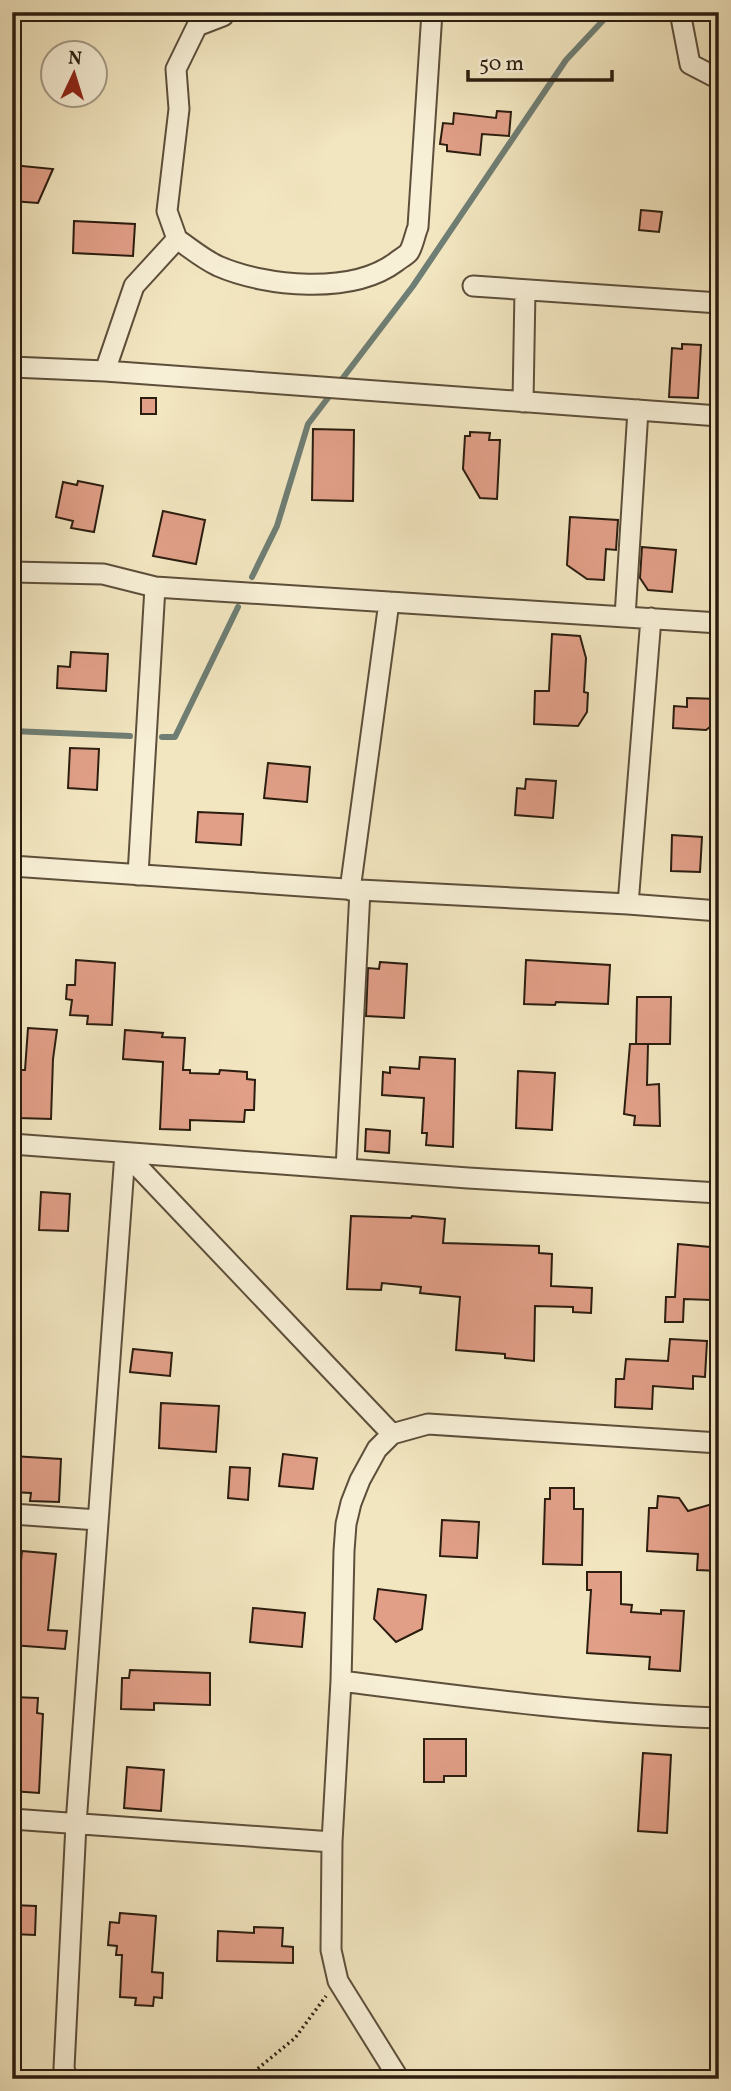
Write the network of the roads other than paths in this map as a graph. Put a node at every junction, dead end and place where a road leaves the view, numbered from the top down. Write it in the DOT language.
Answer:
graph roads {
  1 [pos="432,12"];
  2 [pos="680,12"];
  3 [pos="223,16"];
  4 [pos="719,79"];
  5 [pos="177,239"];
  6 [pos="473,286"];
  7 [pos="525,290"];
  8 [pos="719,303"];
  9 [pos="12,367"];
  10 [pos="105,371"];
  11 [pos="523,402"];
  12 [pos="638,410"];
  13 [pos="719,416"];
  14 [pos="12,572"];
  15 [pos="155,587"];
  16 [pos="389,602"];
  17 [pos="625,617"];
  18 [pos="651,618"];
  19 [pos="719,623"];
  20 [pos="12,866"];
  21 [pos="138,875"];
  22 [pos="355,890"];
  23 [pos="628,904"];
  24 [pos="719,911"];
  25 [pos="12,1144"];
  26 [pos="125,1153"];
  27 [pos="346,1169"];
  28 [pos="719,1194"];
  29 [pos="392,1434"];
  30 [pos="719,1443"];
  31 [pos="12,1514"];
  32 [pos="98,1520"];
  33 [pos="341,1681"];
  34 [pos="719,1718"];
  35 [pos="12,1819"];
  36 [pos="76,1824"];
  37 [pos="332,1842"];
  38 [pos="67,2079"];
  39 [pos="399,2079"];
  1 -- 5 [label="street"];
  2 -- 4 [label="street"];
  3 -- 5 [label="street"];
  5 -- 10 [label="street"];
  6 -- 7 [label="street"];
  7 -- 8 [label="street"];
  7 -- 11 [label="street"];
  9 -- 10 [label="street"];
  10 -- 11 [label="street"];
  11 -- 12 [label="street"];
  12 -- 13 [label="street"];
  12 -- 17 [label="street"];
  14 -- 15 [label="street"];
  15 -- 16 [label="street"];
  15 -- 21 [label="street"];
  16 -- 17 [label="street"];
  16 -- 22 [label="street"];
  17 -- 18 [label="street"];
  18 -- 19 [label="street"];
  18 -- 23 [label="street"];
  20 -- 21 [label="street"];
  21 -- 22 [label="street"];
  22 -- 23 [label="street"];
  22 -- 27 [label="street"];
  23 -- 24 [label="street"];
  25 -- 26 [label="street"];
  26 -- 27 [label="street"];
  26 -- 29 [label="street"];
  26 -- 32 [label="street"];
  27 -- 28 [label="street"];
  29 -- 30 [label="street"];
  29 -- 33 [label="street"];
  31 -- 32 [label="street"];
  32 -- 36 [label="street"];
  33 -- 34 [label="street"];
  33 -- 37 [label="street"];
  35 -- 36 [label="street"];
  36 -- 37 [label="street"];
  36 -- 38 [label="street"];
  37 -- 39 [label="street"];
}
